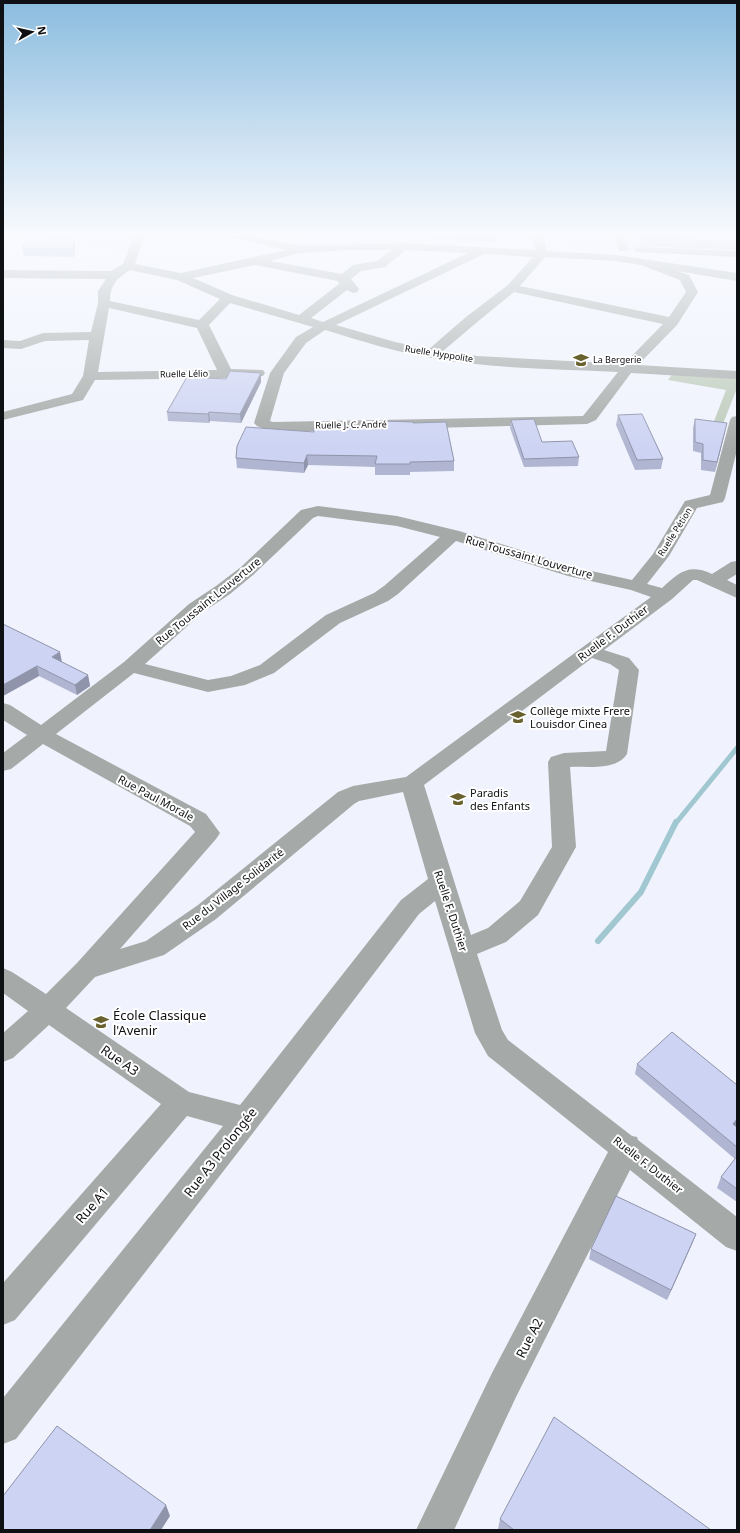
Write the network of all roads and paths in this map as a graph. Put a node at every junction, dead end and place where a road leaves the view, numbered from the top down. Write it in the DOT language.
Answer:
graph roads {
  1 [pos="103,307"];
  2 [pos="120,307"];
  3 [pos="220,307"];
  4 [pos="256,307"];
  5 [pos="318,307"];
  6 [pos="365,307"];
  7 [pos="488,307"];
  8 [pos="599,307"];
  9 [pos="682,307"];
  10 [pos="300,320"];
  11 [pos="672,322"];
  12 [pos="202,325"];
  13 [pos="322,326"];
  14 [pos="96,336"];
  15 [pos="3,344"];
  16 [pos="432,354"];
  17 [pos="628,368"];
  18 [pos="277,373"];
  19 [pos="226,374"];
  20 [pos="737,375"];
  21 [pos="90,376"];
  22 [pos="3,416"];
  23 [pos="737,420"];
  24 [pos="454,535"];
  25 [pos="737,566"];
  26 [pos="713,581"];
  27 [pos="636,586"];
  28 [pos="737,592"];
  29 [pos="665,594"];
  30 [pos="589,651"];
  31 [pos="131,666"];
  32 [pos="3,710"];
  33 [pos="40,734"];
  34 [pos="3,764"];
  35 [pos="412,783"];
  36 [pos="441,882"];
  37 [pos="463,949"];
  38 [pos="86,970"];
  39 [pos="3,979"];
  40 [pos="47,1010"];
  41 [pos="3,1050"];
  42 [pos="181,1102"];
  43 [pos="246,1120"];
  44 [pos="626,1147"];
  45 [pos="737,1236"];
  46 [pos="3,1308"];
  47 [pos="3,1426"];
  48 [pos="435,1530"];
  1 -- 14 [label="street"];
  2 -- 12 [label="street"];
  3 -- 12 [label="street"];
  4 -- 10 [label="street, Ruelle Hyppolite"];
  5 -- 10 [label="street"];
  6 -- 13 [label="street"];
  7 -- 16 [label="street"];
  8 -- 11 [label="street"];
  9 -- 11 [label="street"];
  10 -- 13 [label="street, Ruelle Hyppolite"];
  11 -- 17 [label="street"];
  12 -- 19 [label="street"];
  13 -- 16 [label="street, Ruelle Hyppolite"];
  13 -- 18 [label="street"];
  14 -- 15 [label="street"];
  14 -- 21 [label="street"];
  16 -- 17 [label="street, Ruelle Hyppolite"];
  17 -- 18 [label="street, Ruelle J. C. André"];
  17 -- 20 [label="street, Ruelle Hyppolite"];
  18 -- 19 [label="street, Ruelle Lélio"];
  19 -- 21 [label="street, Ruelle Lélio"];
  21 -- 22 [label="street"];
  23 -- 27 [label="street, Ruelle Pétion"];
  24 -- 27 [label="street, Rue Toussaint Louverture"];
  24 -- 31 [label="street"];
  24 -- 31 [label="street, Rue Toussaint Louverture"];
  25 -- 26 [label="street"];
  26 -- 28 [label="street"];
  26 -- 29 [label="street, Ruelle F. Duthier"];
  27 -- 29 [label="street, Rue Toussaint Louverture"];
  29 -- 30 [label="street, Ruelle F. Duthier"];
  30 -- 35 [label="street, Ruelle F. Duthier"];
  30 -- 37 [label="street"];
  31 -- 33 [label="street, Rue Toussaint Louverture"];
  32 -- 33 [label="street, Rue Paul Morale"];
  33 -- 34 [label="street, Rue Toussaint Louverture"];
  33 -- 38 [label="street, Rue Paul Morale"];
  35 -- 36 [label="street, Ruelle F. Duthier"];
  35 -- 38 [label="street, Rue du Village Solidarité"];
  36 -- 37 [label="street, Ruelle F. Duthier"];
  36 -- 43 [label="street, Rue A3 Prolongée"];
  37 -- 44 [label="street, Ruelle F. Duthier"];
  38 -- 40 [label="street, Rue du Village Solidarité"];
  39 -- 40 [label="street, Rue A3"];
  40 -- 41 [label="street, Rue du Village Solidarité"];
  40 -- 42 [label="street, Rue A3"];
  42 -- 43 [label="street, Rue A3"];
  42 -- 46 [label="street, Rue A1"];
  43 -- 47 [label="street, Rue A3 Prolongée"];
  44 -- 45 [label="street, Ruelle F. Duthier"];
  44 -- 48 [label="street, Rue A2"];
}
